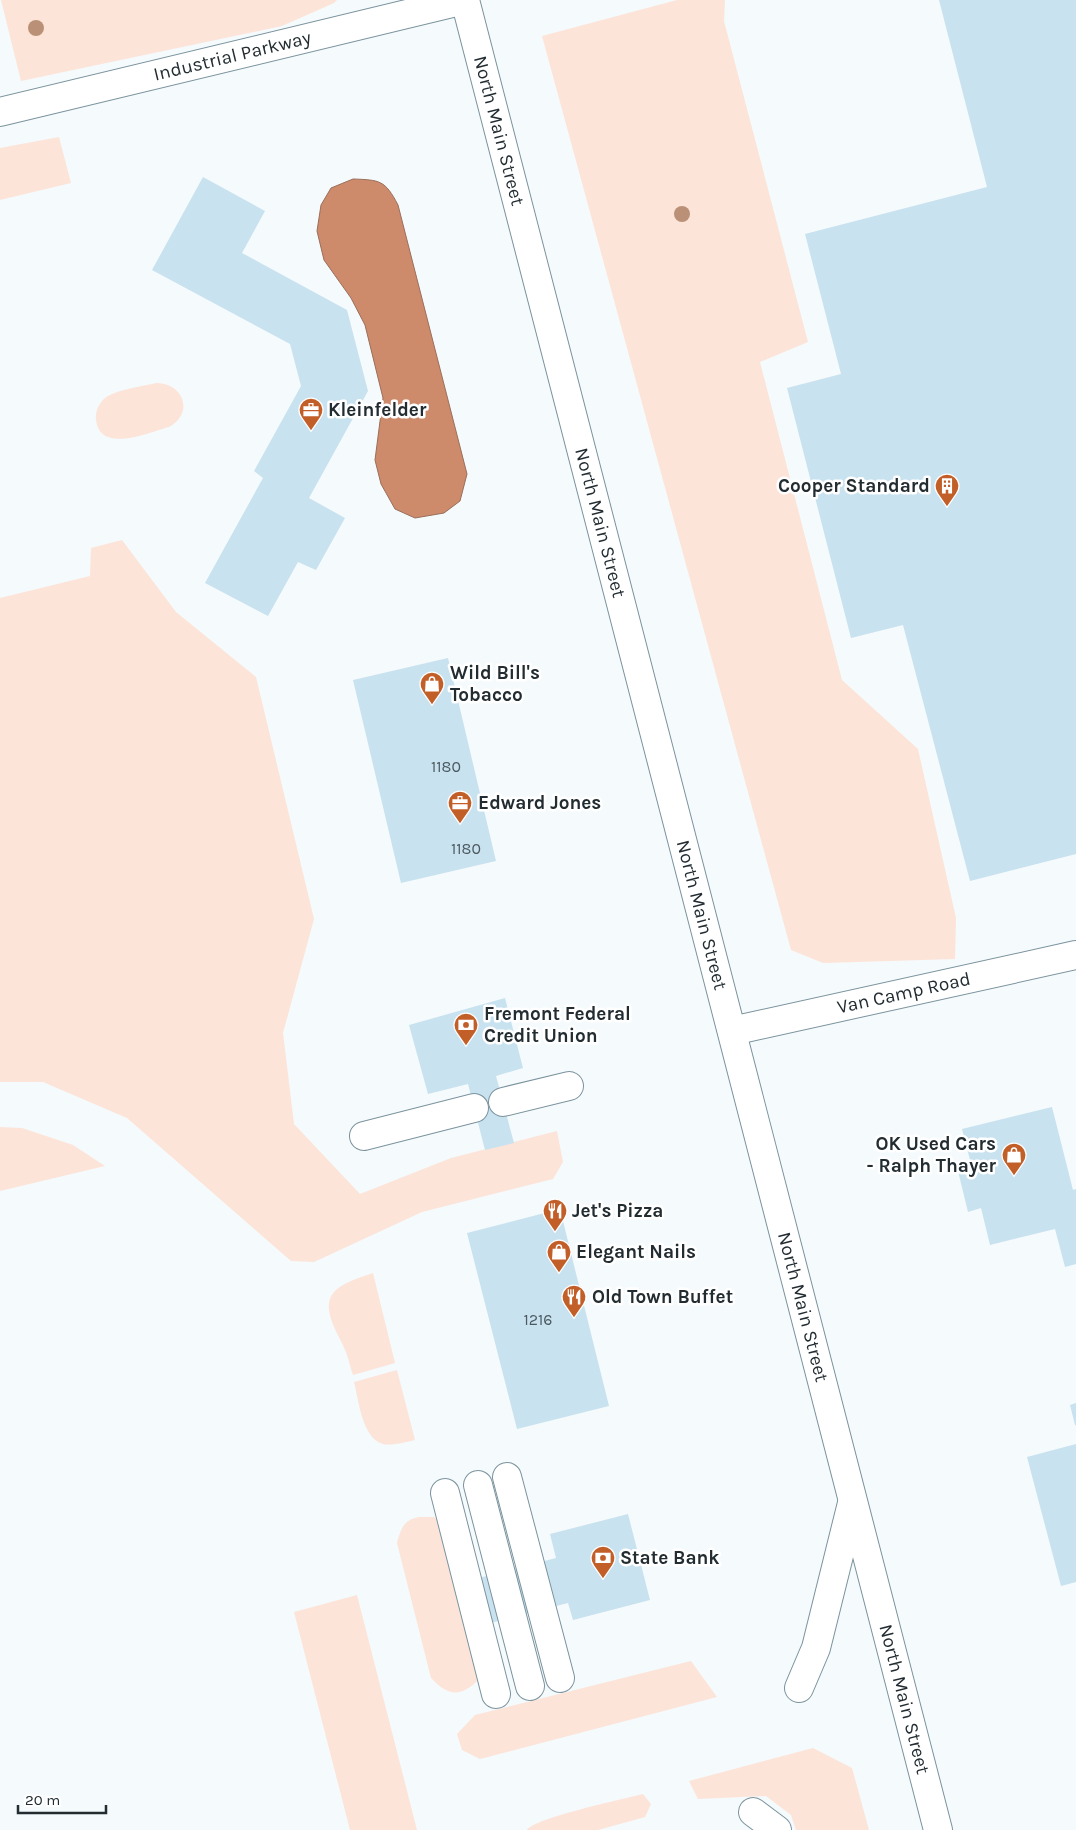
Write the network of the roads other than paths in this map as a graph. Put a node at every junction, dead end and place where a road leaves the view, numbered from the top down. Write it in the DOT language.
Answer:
graph roads {
  1 [pos="465,0"];
  2 [pos="0,112"];
  3 [pos="1076,956"];
  4 [pos="732,1031"];
  5 [pos="569,1086"];
  6 [pos="503,1102"];
  7 [pos="474,1108"];
  8 [pos="364,1136"];
  9 [pos="853,1500"];
  10 [pos="529,1686"];
  11 [pos="800,1688"];
  12 [pos="753,1812"];
  13 [pos="777,1830"];
  14 [pos="938,1830"];
  1 -- 2 [label="main road, Industrial Parkway"];
  1 -- 4 [label="main road, North Main Street"];
  3 -- 4 [label="main road, Van Camp Road"];
  4 -- 9 [label="main road, North Main Street"];
  5 -- 6 [label="main road"];
  7 -- 8 [label="main road"];
  9 -- 11 [label="main road"];
  9 -- 14 [label="main road, North Main Street"];
  10 -- 10 [label="main road"];
  12 -- 13 [label="main road"];
}
